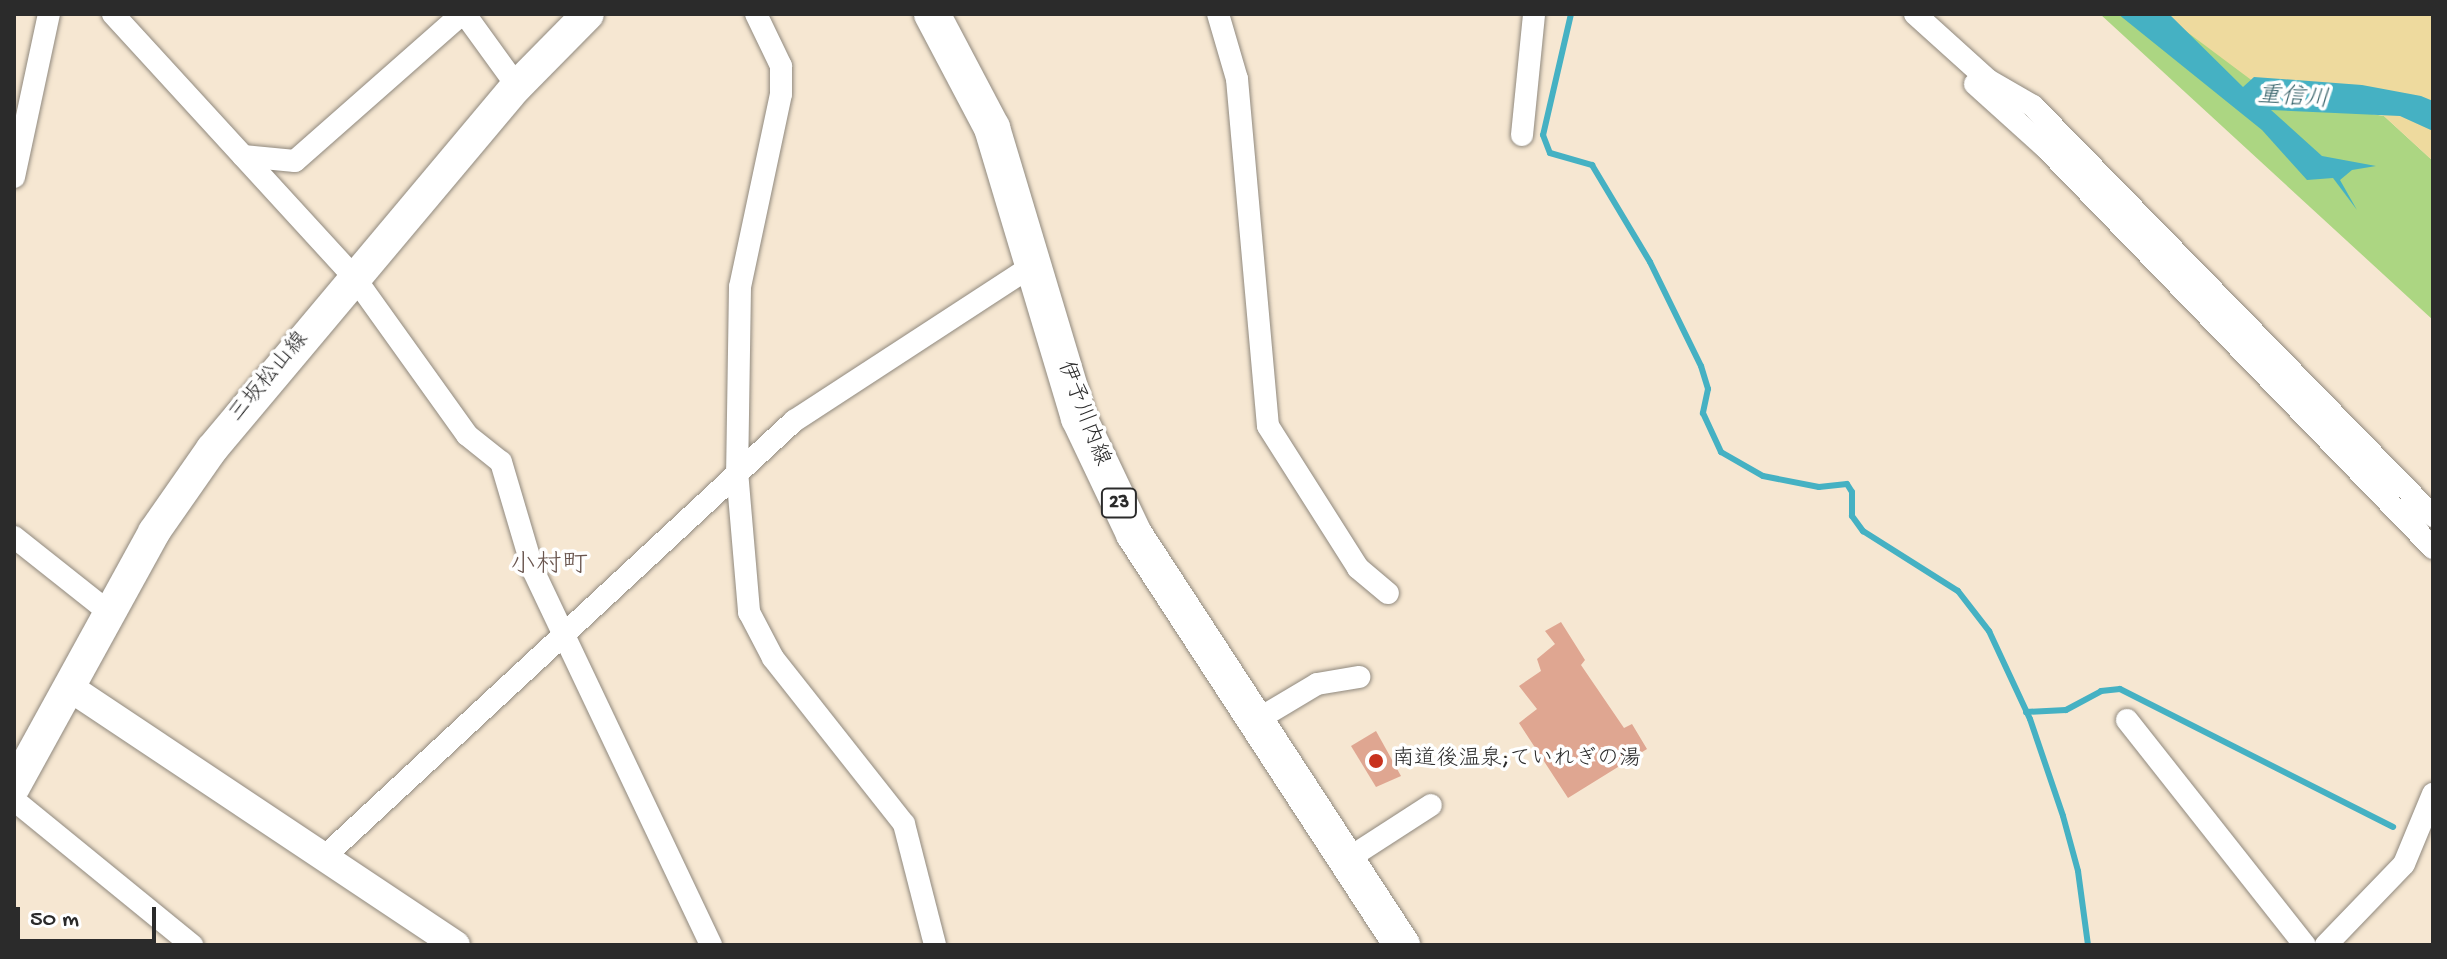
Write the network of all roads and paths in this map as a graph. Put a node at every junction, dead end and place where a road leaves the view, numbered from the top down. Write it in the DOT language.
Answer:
graph roads {
  1 [pos="49,14"];
  2 [pos="113,14"];
  3 [pos="588,14"];
  4 [pos="756,14"];
  5 [pos="932,14"];
  6 [pos="1218,14"];
  7 [pos="1534,14"];
  8 [pos="1915,14"];
  9 [pos="1951,51"];
  10 [pos="517,86"];
  11 [pos="1522,135"];
  12 [pos="243,156"];
  13 [pos="14,177"];
  14 [pos="1032,266"];
  15 [pos="354,277"];
  16 [pos="737,471"];
  17 [pos="2433,516"];
  18 [pos="14,537"];
  19 [pos="2433,548"];
  20 [pos="1388,593"];
  21 [pos="110,613"];
  22 [pos="564,634"];
  23 [pos="1359,677"];
  24 [pos="69,687"];
  25 [pos="2127,720"];
  26 [pos="1255,721"];
  27 [pos="14,787"];
  28 [pos="2433,794"];
  29 [pos="14,800"];
  30 [pos="1431,805"];
  31 [pos="323,858"];
  32 [pos="1346,860"];
  33 [pos="192,945"];
  34 [pos="456,945"];
  35 [pos="711,945"];
  36 [pos="935,945"];
  37 [pos="1402,945"];
  38 [pos="2305,945"];
  39 [pos="2326,945"];
  1 -- 13 [label="street"];
  2 -- 12 [label="street"];
  3 -- 10 [label="main road, 三坂松山線"];
  4 -- 16 [label="street"];
  5 -- 14 [label="main road, 伊予川内線 / 23"];
  6 -- 20 [label="street"];
  7 -- 11 [label="street"];
  8 -- 9 [label="street"];
  9 -- 17 [label="street"];
  9 -- 19 [label="street"];
  10 -- 12 [label="street"];
  10 -- 15 [label="main road, 三坂松山線"];
  12 -- 15 [label="street"];
  14 -- 16 [label="street"];
  14 -- 26 [label="main road, 伊予川内線 / 23"];
  15 -- 21 [label="main road, 三坂松山線"];
  15 -- 22 [label="street"];
  16 -- 22 [label="street"];
  16 -- 36 [label="street"];
  18 -- 21 [label="street"];
  21 -- 24 [label="main road, 三坂松山線"];
  22 -- 31 [label="street"];
  22 -- 35 [label="street"];
  23 -- 26 [label="street"];
  24 -- 27 [label="main road, 三坂松山線"];
  24 -- 31 [label="street"];
  25 -- 38 [label="street"];
  26 -- 32 [label="main road, 伊予川内線 / 23"];
  28 -- 39 [label="street"];
  29 -- 33 [label="street"];
  30 -- 32 [label="street"];
  31 -- 34 [label="street"];
  32 -- 37 [label="main road, 伊予川内線 / 23"];
}
